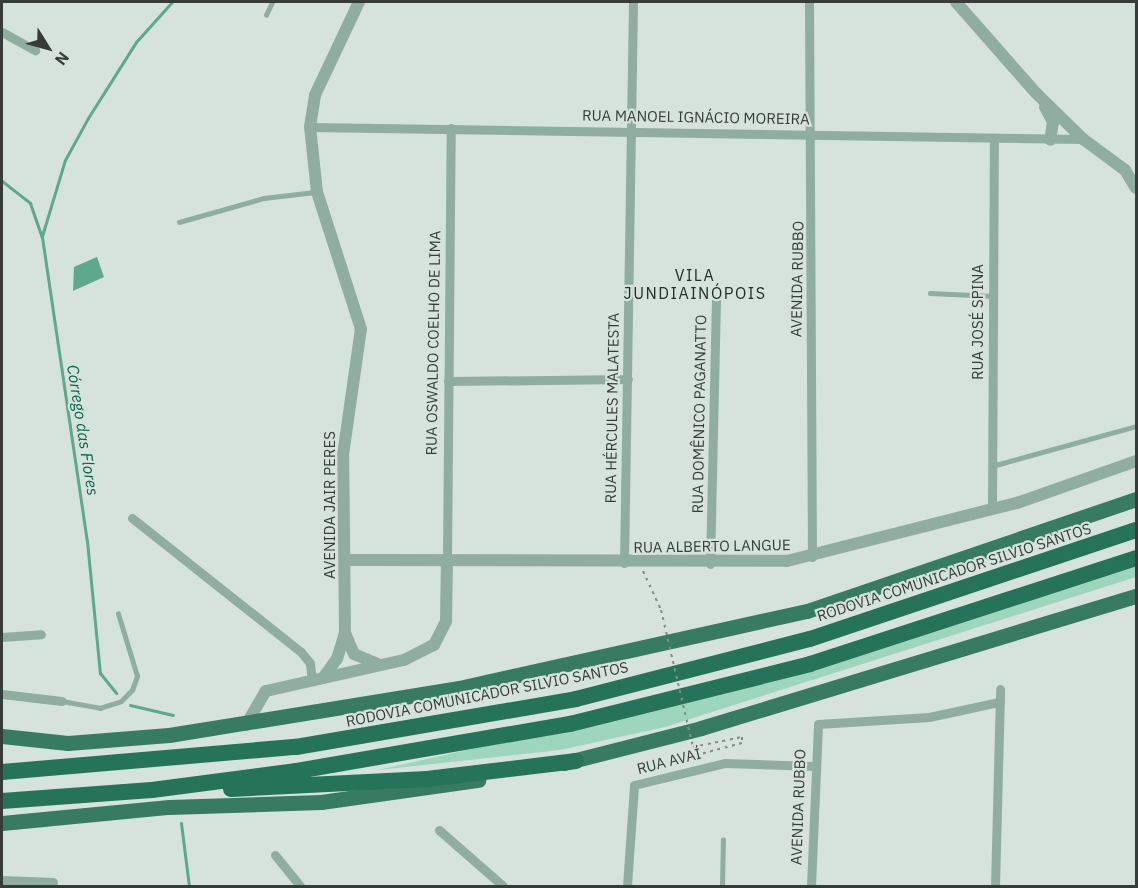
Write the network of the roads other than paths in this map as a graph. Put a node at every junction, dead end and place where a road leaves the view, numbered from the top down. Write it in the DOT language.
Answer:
graph roads {
  1 [pos="272,2"];
  2 [pos="359,2"];
  3 [pos="633,2"];
  4 [pos="809,2"];
  5 [pos="956,2"];
  6 [pos="266,15"];
  7 [pos="2,32"];
  8 [pos="35,50"];
  9 [pos="1036,93"];
  10 [pos="310,127"];
  11 [pos="451,128"];
  12 [pos="632,132"];
  13 [pos="814,133"];
  14 [pos="975,137"];
  15 [pos="994,138"];
  16 [pos="1083,139"];
  17 [pos="1050,140"];
  18 [pos="994,152"];
  19 [pos="1137,188"];
  20 [pos="317,192"];
  21 [pos="179,222"];
  22 [pos="930,293"];
  23 [pos="993,296"];
  24 [pos="716,300"];
  25 [pos="628,379"];
  26 [pos="448,381"];
  27 [pos="1137,426"];
  28 [pos="1137,462"];
  29 [pos="992,466"];
  30 [pos="1137,499"];
  31 [pos="992,507"];
  32 [pos="132,518"];
  33 [pos="1137,530"];
  34 [pos="812,557"];
  35 [pos="447,558"];
  36 [pos="1137,558"];
  37 [pos="345,560"];
  38 [pos="624,562"];
  39 [pos="710,564"];
  40 [pos="1137,596"];
  41 [pos="118,614"];
  42 [pos="345,632"];
  43 [pos="41,634"];
  44 [pos="2,637"];
  45 [pos="383,666"];
  46 [pos="318,680"];
  47 [pos="1000,689"];
  48 [pos="2,694"];
  49 [pos="62,701"];
  50 [pos="999,702"];
  51 [pos="246,725"];
  52 [pos="2,736"];
  53 [pos="2,745"];
  54 [pos="576,761"];
  55 [pos="814,766"];
  56 [pos="2,772"];
  57 [pos="152,790"];
  58 [pos="2,801"];
  59 [pos="2,823"];
  60 [pos="439,830"];
  61 [pos="723,840"];
  62 [pos="275,855"];
  63 [pos="2,880"];
  64 [pos="53,882"];
  65 [pos="300,886"];
  66 [pos="502,886"];
  67 [pos="627,886"];
  68 [pos="722,886"];
  69 [pos="811,886"];
  70 [pos="995,886"];
  1 -- 6 [label="lane"];
  2 -- 10 [label="street, AVENIDA JAIR PERES"];
  3 -- 12 [label="street, RUA HÉRCULES MALATESTA"];
  4 -- 13 [label="street, AVENIDA RUBBO"];
  5 -- 9 [label="street"];
  7 -- 8 [label="street"];
  9 -- 16 [label="street"];
  9 -- 17 [label="street"];
  10 -- 11 [label="street, RUA MANOEL IGNÁCIO MOREIRA"];
  10 -- 20 [label="street, AVENIDA JAIR PERES"];
  11 -- 12 [label="street, RUA MANOEL IGNÁCIO MOREIRA"];
  11 -- 26 [label="street, RUA OSWALDO COELHO DE LIMA"];
  12 -- 13 [label="street, RUA MANOEL IGNÁCIO MOREIRA"];
  12 -- 25 [label="street, RUA HÉRCULES MALATESTA"];
  13 -- 14 [label="street, RUA MANOEL IGNÁCIO MOREIRA"];
  13 -- 34 [label="street, AVENIDA RUBBO"];
  14 -- 15 [label="street, RUA MANOEL IGNÁCIO MOREIRA"];
  14 -- 18 [label="street"];
  15 -- 17 [label="street, RUA MANOEL IGNÁCIO MOREIRA"];
  15 -- 18 [label="street, RUA JOSÉ SPINA"];
  16 -- 17 [label="street, RUA MANOEL IGNÁCIO MOREIRA"];
  16 -- 19 [label="street"];
  18 -- 23 [label="street, RUA JOSÉ SPINA"];
  20 -- 21 [label="lane"];
  20 -- 37 [label="street, AVENIDA JAIR PERES"];
  22 -- 23 [label="lane"];
  23 -- 29 [label="street, RUA JOSÉ SPINA"];
  24 -- 39 [label="street, RUA DOMÊNICO PAGANATTO"];
  25 -- 26 [label="street"];
  25 -- 38 [label="street, RUA HÉRCULES MALATESTA"];
  26 -- 35 [label="street, RUA OSWALDO COELHO DE LIMA"];
  27 -- 29 [label="lane"];
  28 -- 31 [label="street, RUA ALBERTO LANGUE"];
  29 -- 31 [label="street, RUA JOSÉ SPINA"];
  30 -- 51 [label="highway"];
  31 -- 34 [label="street, RUA ALBERTO LANGUE"];
  32 -- 46 [label="street"];
  33 -- 56 [label="highway, RODOVIA COMUNICADOR SILVIO SANTOS"];
  34 -- 39 [label="street, RUA ALBERTO LANGUE"];
  35 -- 37 [label="street, RUA ALBERTO LANGUE"];
  35 -- 38 [label="street, RUA ALBERTO LANGUE"];
  35 -- 45 [label="street"];
  36 -- 57 [label="highway"];
  37 -- 42 [label="street, AVENIDA JAIR PERES"];
  38 -- 39 [label="street, RUA ALBERTO LANGUE"];
  40 -- 54 [label="highway"];
  41 -- 49 [label="lane"];
  42 -- 45 [label="street"];
  42 -- 46 [label="street, AVENIDA JAIR PERES"];
  43 -- 44 [label="street"];
  45 -- 46 [label="street"];
  46 -- 51 [label="street"];
  47 -- 50 [label="street"];
  48 -- 49 [label="street"];
  50 -- 55 [label="street, AVENIDA RUBBO"];
  50 -- 70 [label="street"];
  51 -- 52 [label="highway"];
  51 -- 53 [label="highway"];
  54 -- 57 [label="highway"];
  54 -- 59 [label="highway"];
  55 -- 67 [label="street, RUA AVAÍ"];
  55 -- 69 [label="street, AVENIDA RUBBO"];
  57 -- 58 [label="highway"];
  60 -- 66 [label="street"];
  61 -- 68 [label="lane"];
  62 -- 65 [label="street"];
  63 -- 64 [label="street"];
}
